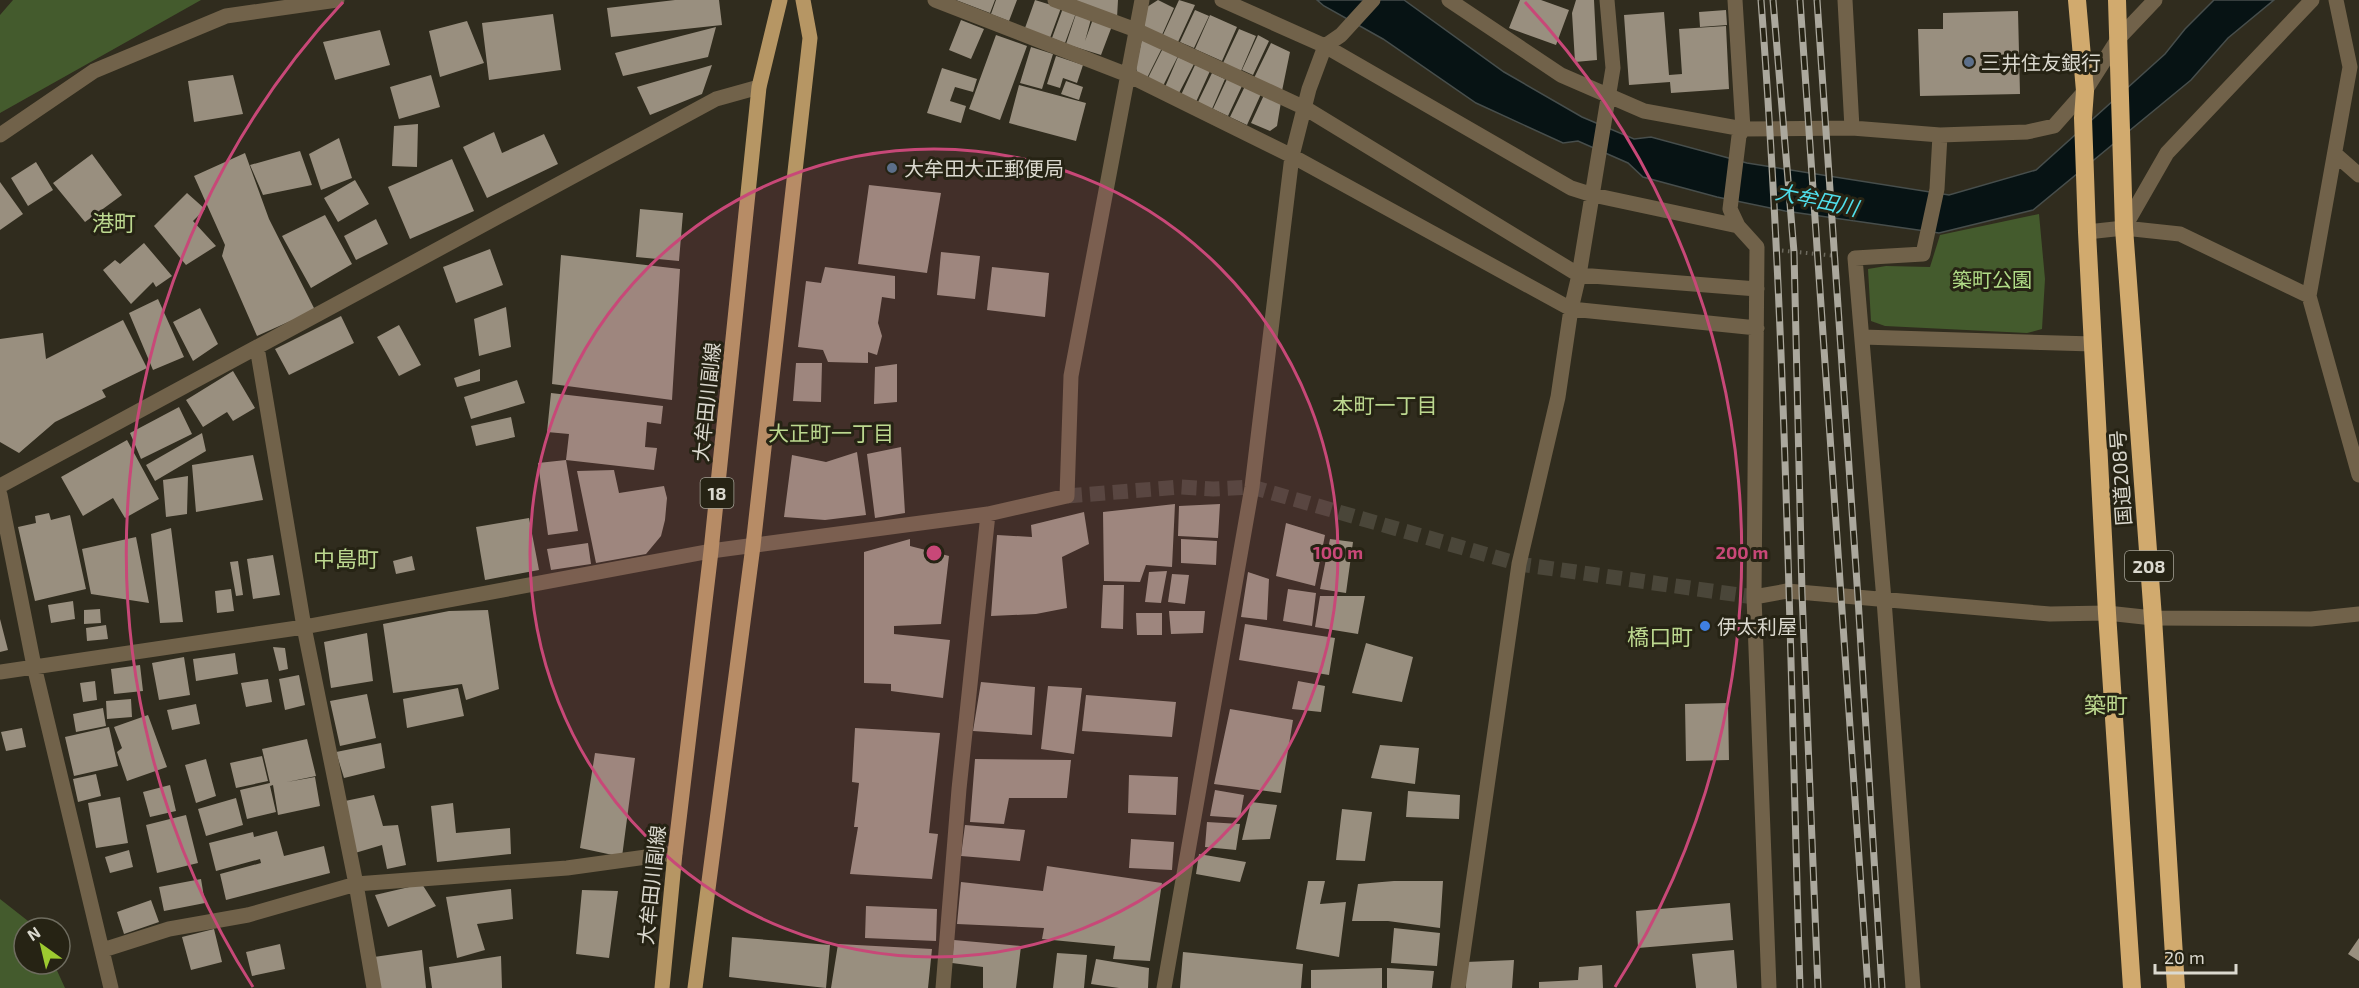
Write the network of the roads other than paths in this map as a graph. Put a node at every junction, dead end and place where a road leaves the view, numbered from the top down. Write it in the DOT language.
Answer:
graph roads {
  1 [pos="337,0"];
  2 [pos="780,0"];
  3 [pos="803,0"];
  4 [pos="935,0"];
  5 [pos="1055,0"];
  6 [pos="1142,0"];
  7 [pos="1222,0"];
  8 [pos="1373,0"];
  9 [pos="1449,0"];
  10 [pos="1607,0"];
  11 [pos="1735,0"];
  12 [pos="1845,0"];
  13 [pos="2078,0"];
  14 [pos="2117,0"];
  15 [pos="2155,0"];
  16 [pos="2312,0"];
  17 [pos="2336,0"];
  18 [pos="1136,30"];
  19 [pos="2118,39"];
  20 [pos="1325,46"];
  21 [pos="1128,75"];
  22 [pos="759,87"];
  23 [pos="2353,88"];
  24 [pos="2085,91"];
  25 [pos="1608,96"];
  26 [pos="1305,108"];
  27 [pos="1852,128"];
  28 [pos="1741,132"];
  29 [pos="0,135"];
  30 [pos="1940,135"];
  31 [pos="2335,154"];
  32 [pos="1292,156"];
  33 [pos="2359,175"];
  34 [pos="1593,188"];
  35 [pos="1738,226"];
  36 [pos="2124,228"];
  37 [pos="2088,232"];
  38 [pos="1580,274"];
  39 [pos="1757,289"];
  40 [pos="2309,296"];
  41 [pos="1571,309"];
  42 [pos="1757,328"];
  43 [pos="1862,337"];
  44 [pos="2093,344"];
  45 [pos="257,347"];
  46 [pos="2359,475"];
  47 [pos="0,486"];
  48 [pos="0,495"];
  49 [pos="988,514"];
  50 [pos="753,546"];
  51 [pos="711,551"];
  52 [pos="1754,597"];
  53 [pos="1884,600"];
  54 [pos="2107,613"];
  55 [pos="2359,614"];
  56 [pos="2153,618"];
  57 [pos="304,627"];
  58 [pos="34,666"];
  59 [pos="0,672"];
  60 [pos="675,853"];
  61 [pos="356,884"];
  62 [pos="103,950"];
  63 [pos="111,988"];
  64 [pos="374,988"];
  65 [pos="662,988"];
  66 [pos="695,988"];
  67 [pos="943,988"];
  68 [pos="1164,988"];
  69 [pos="1458,988"];
  70 [pos="1769,988"];
  71 [pos="1913,988"];
  72 [pos="2132,988"];
  73 [pos="2176,988"];
  1 -- 29 [label="street"];
  2 -- 22 [label="main road, 大牟田川副線 / 18"];
  3 -- 50 [label="main road, 18"];
  4 -- 21 [label="street"];
  5 -- 18 [label="street"];
  6 -- 18 [label="street"];
  7 -- 20 [label="street"];
  8 -- 20 [label="street"];
  9 -- 25 [label="street"];
  10 -- 25 [label="street"];
  11 -- 28 [label="street"];
  12 -- 27 [label="street"];
  13 -- 24 [label="highway, 国道208号 / 208"];
  14 -- 19 [label="highway, 国道208号 / 208"];
  15 -- 19 [label="street"];
  16 -- 36 [label="street"];
  17 -- 23 [label="street"];
  18 -- 21 [label="street"];
  18 -- 26 [label="street"];
  19 -- 24 [label="street"];
  19 -- 36 [label="highway, 国道208号 / 208"];
  20 -- 26 [label="street"];
  20 -- 34 [label="street"];
  21 -- 32 [label="street"];
  21 -- 49 [label="street"];
  22 -- 45 [label="street"];
  22 -- 51 [label="main road, 大牟田川副線 / 18"];
  23 -- 31 [label="street"];
  24 -- 30 [label="street"];
  24 -- 37 [label="highway, 国道208号 / 208"];
  25 -- 28 [label="street"];
  25 -- 34 [label="street"];
  26 -- 32 [label="street"];
  26 -- 38 [label="street"];
  27 -- 28 [label="street"];
  27 -- 30 [label="street"];
  28 -- 35 [label="street"];
  30 -- 43 [label="street"];
  31 -- 33 [label="street"];
  31 -- 40 [label="street"];
  32 -- 41 [label="street"];
  32 -- 68 [label="street"];
  34 -- 35 [label="street"];
  34 -- 38 [label="street"];
  35 -- 39 [label="street"];
  36 -- 37 [label="street"];
  36 -- 40 [label="street"];
  36 -- 56 [label="highway, 国道208号 / 208"];
  37 -- 44 [label="highway, 国道208号 / 208"];
  38 -- 39 [label="street"];
  38 -- 41 [label="street"];
  39 -- 42 [label="street"];
  40 -- 46 [label="street"];
  41 -- 42 [label="street"];
  41 -- 69 [label="street"];
  42 -- 52 [label="street"];
  43 -- 44 [label="street"];
  43 -- 53 [label="street"];
  44 -- 54 [label="highway, 国道208号 / 208"];
  45 -- 47 [label="street"];
  45 -- 57 [label="street"];
  48 -- 58 [label="street"];
  49 -- 50 [label="street"];
  49 -- 67 [label="street"];
  50 -- 51 [label="street"];
  50 -- 66 [label="main road, 18"];
  51 -- 57 [label="street"];
  51 -- 60 [label="main road, 大牟田川副線 / 18"];
  52 -- 53 [label="street"];
  52 -- 70 [label="street"];
  53 -- 54 [label="street"];
  53 -- 71 [label="street"];
  54 -- 56 [label="street"];
  54 -- 72 [label="highway, 国道208号 / 208"];
  55 -- 56 [label="street"];
  56 -- 73 [label="highway, 国道208号 / 208"];
  57 -- 58 [label="street"];
  57 -- 61 [label="street"];
  58 -- 59 [label="street"];
  58 -- 62 [label="street"];
  60 -- 61 [label="street"];
  60 -- 65 [label="main road, 大牟田川副線 / 18"];
  61 -- 62 [label="street"];
  61 -- 64 [label="street"];
  62 -- 63 [label="street"];
}
